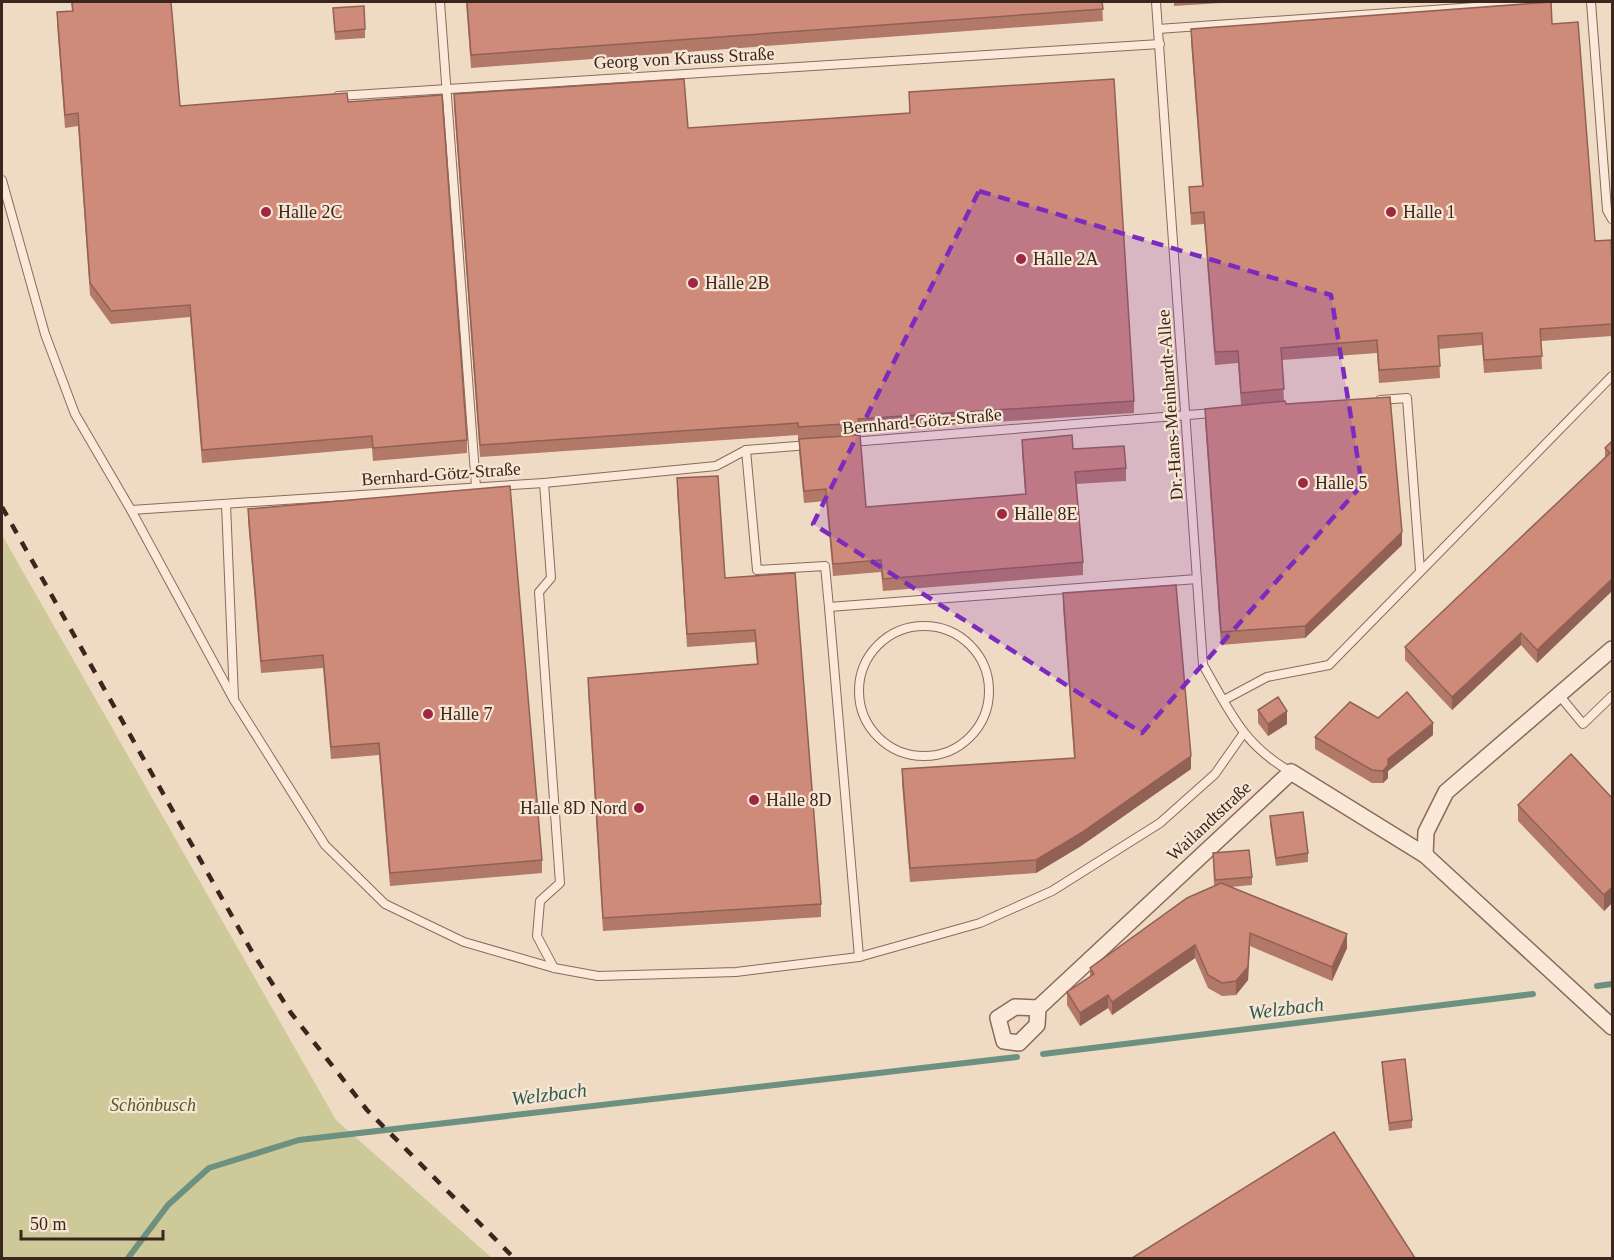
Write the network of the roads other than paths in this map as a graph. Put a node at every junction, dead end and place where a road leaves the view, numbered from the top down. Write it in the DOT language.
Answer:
graph roads {
  1 [pos="440,2"];
  2 [pos="1156,2"];
  3 [pos="1547,2"];
  4 [pos="1591,2"];
  5 [pos="1158,29"];
  6 [pos="1160,44"];
  7 [pos="445,87"];
  8 [pos="328,96"];
  9 [pos="2,180"];
  10 [pos="1612,219"];
  11 [pos="1612,376"];
  12 [pos="1372,400"];
  13 [pos="1221,412"];
  14 [pos="1186,415"];
  15 [pos="840,443"];
  16 [pos="816,445"];
  17 [pos="746,450"];
  18 [pos="544,483"];
  19 [pos="476,487"];
  20 [pos="226,504"];
  21 [pos="131,510"];
  22 [pos="1419,570"];
  23 [pos="1197,579"];
  24 [pos="829,607"];
  25 [pos="1612,649"];
  26 [pos="1558,695"];
  27 [pos="1612,696"];
  28 [pos="857,698"];
  29 [pos="234,700"];
  30 [pos="1224,700"];
  31 [pos="1243,734"];
  32 [pos="1291,772"];
  33 [pos="1425,855"];
  34 [pos="859,957"];
  35 [pos="554,968"];
  36 [pos="1038,1008"];
  37 [pos="1612,1027"];
  1 -- 7 [label="lane"];
  2 -- 5 [label="lane, Dr.-Hans-Meinhardt-Allee"];
  3 -- 5 [label="lane"];
  4 -- 10 [label="lane"];
  5 -- 6 [label="lane, Dr.-Hans-Meinhardt-Allee"];
  6 -- 7 [label="lane, Georg von Krauss Straße"];
  6 -- 14 [label="lane, Dr.-Hans-Meinhardt-Allee"];
  7 -- 8 [label="lane, Georg von Krauss Straße"];
  7 -- 19 [label="lane"];
  9 -- 21 [label="lane"];
  11 -- 22 [label="lane"];
  12 -- 22 [label="lane"];
  13 -- 14 [label="lane, Bernhard-Götz-Straße"];
  14 -- 15 [label="lane, Bernhard-Götz-Straße"];
  14 -- 23 [label="lane, Dr.-Hans-Meinhardt-Allee"];
  16 -- 17 [label="lane, Bernhard-Götz-Straße"];
  17 -- 18 [label="lane, Bernhard-Götz-Straße"];
  17 -- 24 [label="lane"];
  18 -- 19 [label="lane, Bernhard-Götz-Straße"];
  18 -- 35 [label="lane"];
  19 -- 20 [label="lane, Bernhard-Götz-Straße"];
  20 -- 21 [label="lane, Bernhard-Götz-Straße"];
  20 -- 29 [label="lane"];
  21 -- 29 [label="lane"];
  22 -- 30 [label="lane"];
  23 -- 24 [label="lane"];
  23 -- 30 [label="lane, Dr.-Hans-Meinhardt-Allee"];
  24 -- 34 [label="lane"];
  25 -- 26 [label="street"];
  26 -- 27 [label="lane"];
  26 -- 33 [label="street"];
  28 -- 28 [label="lane"];
  29 -- 35 [label="lane"];
  30 -- 31 [label="lane, Dr.-Hans-Meinhardt-Allee"];
  31 -- 32 [label="lane, Dr.-Hans-Meinhardt-Allee"];
  31 -- 34 [label="lane"];
  32 -- 33 [label="street"];
  32 -- 36 [label="street, Wailandtstraße"];
  33 -- 37 [label="street"];
  34 -- 35 [label="lane"];
}
